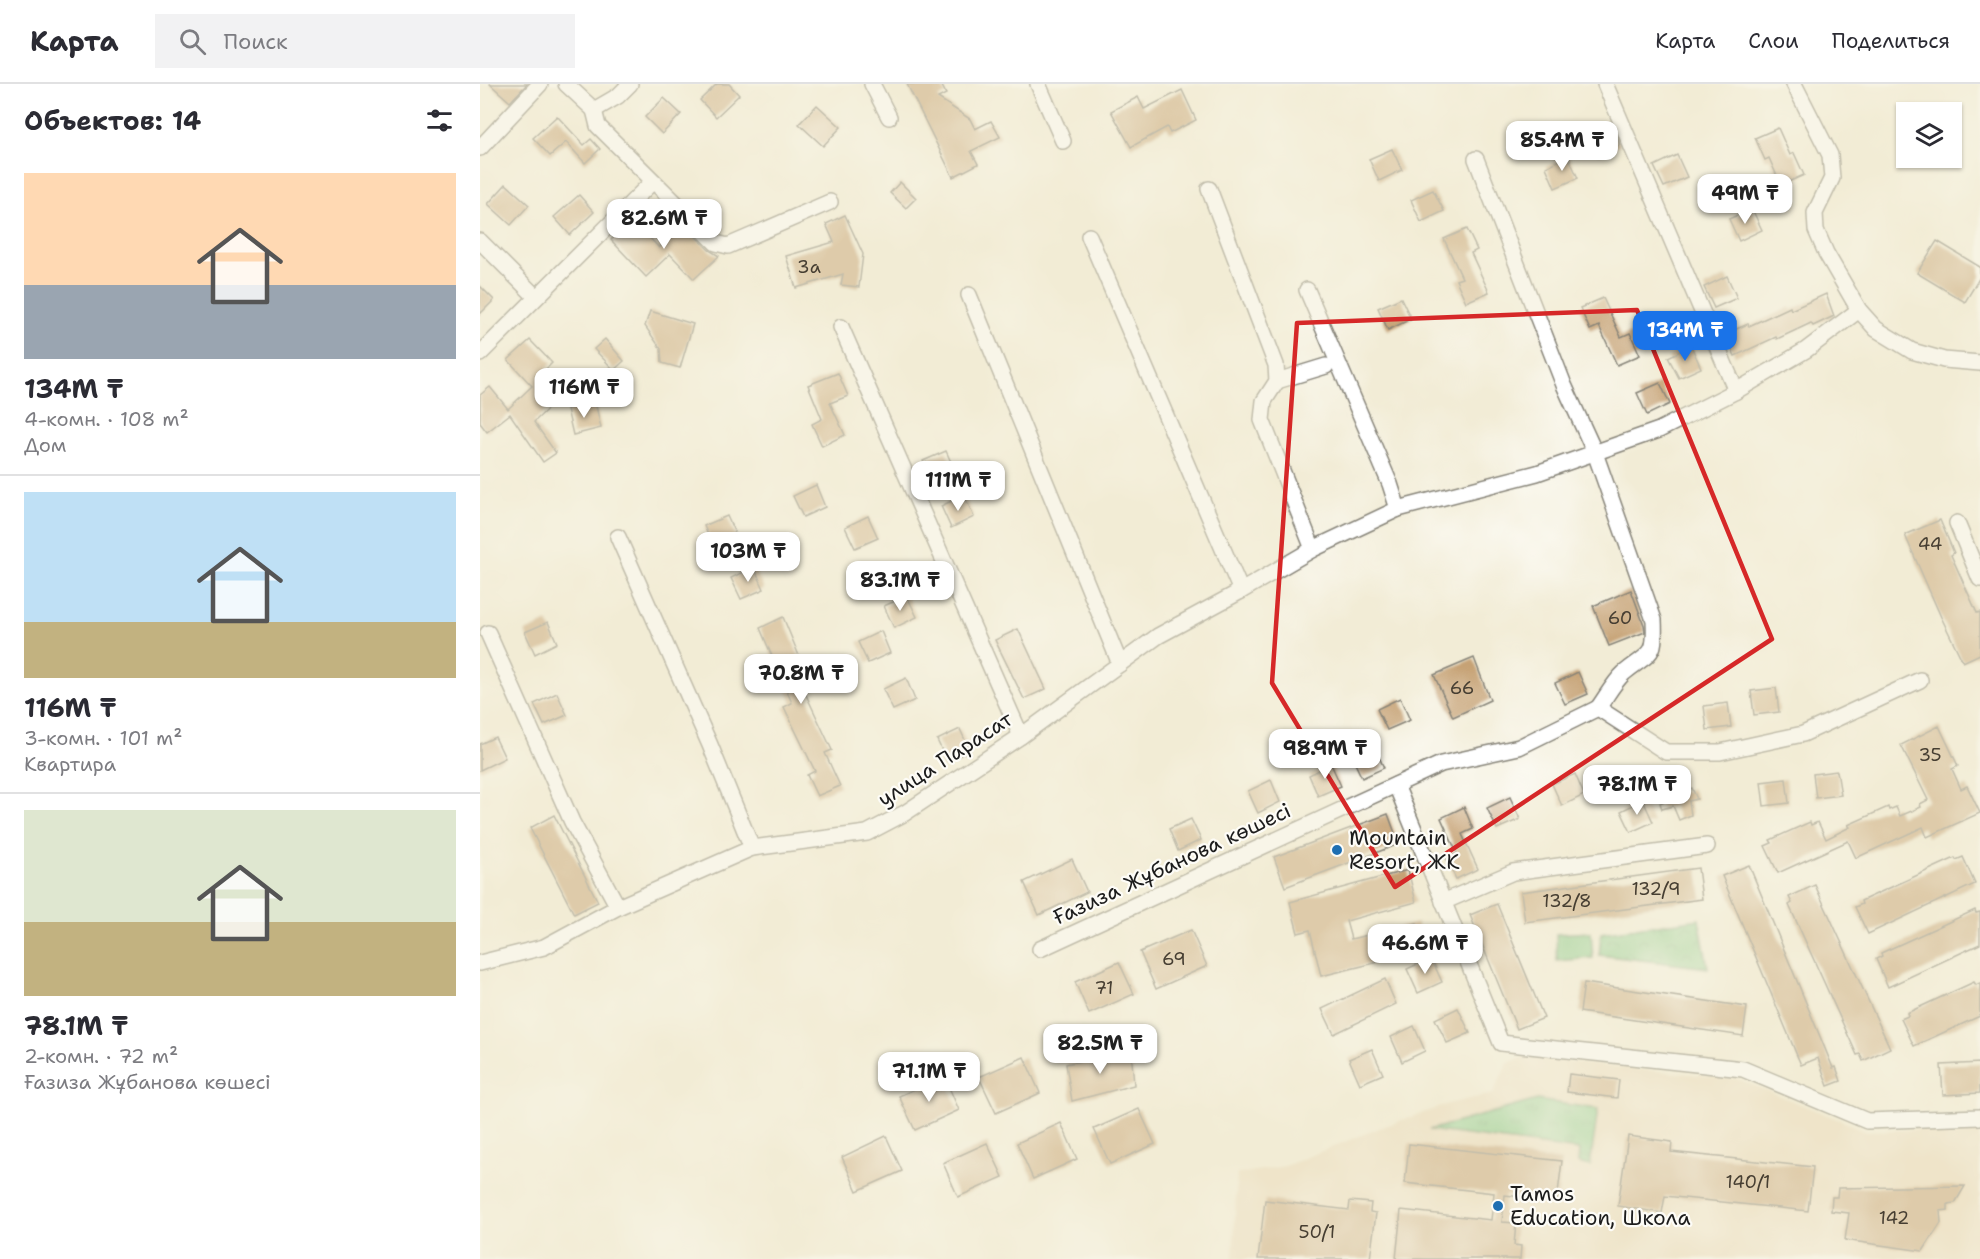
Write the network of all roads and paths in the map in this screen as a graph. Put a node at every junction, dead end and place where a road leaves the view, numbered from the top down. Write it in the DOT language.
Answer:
graph roads {
  1 [pos="540,84"];
  2 [pos="566,84"];
  3 [pos="630,84"];
  4 [pos="872,84"];
  5 [pos="1038,84"];
  6 [pos="1605,84"];
  7 [pos="1794,84"];
  8 [pos="594,110"];
  9 [pos="889,117"];
  10 [pos="1064,141"];
  11 [pos="480,148"];
  12 [pos="1476,159"];
  13 [pos="653,181"];
  14 [pos="1209,189"];
  15 [pos="830,202"];
  16 [pos="1089,236"];
  17 [pos="480,242"];
  18 [pos="1307,290"];
  19 [pos="969,295"];
  20 [pos="536,297"];
  21 [pos="1859,310"];
  22 [pos="842,327"];
  23 [pos="480,354"];
  24 [pos="1980,363"];
  25 [pos="1326,366"];
  26 [pos="1277,381"];
  27 [pos="1736,392"];
  28 [pos="1595,453"];
  29 [pos="1398,508"];
  30 [pos="1957,523"];
  31 [pos="618,537"];
  32 [pos="1313,549"];
  33 [pos="1980,579"];
  34 [pos="1241,591"];
  35 [pos="488,633"];
  36 [pos="1120,664"];
  37 [pos="1920,680"];
  38 [pos="1598,708"];
  39 [pos="1021,736"];
  40 [pos="1396,785"];
  41 [pos="1707,846"];
  42 [pos="752,848"];
  43 [pos="1443,902"];
  44 [pos="618,907"];
  45 [pos="1040,949"];
  46 [pos="480,963"];
  47 [pos="1980,1118"];
  1 -- 11 [label="street"];
  2 -- 8 [label="street"];
  3 -- 8 [label="street"];
  4 -- 9 [label="street"];
  5 -- 10 [label="street"];
  6 -- 27 [label="street"];
  7 -- 21 [label="street"];
  8 -- 13 [label="street"];
  12 -- 28 [label="street"];
  13 -- 15 [label="street"];
  13 -- 20 [label="street"];
  14 -- 26 [label="street"];
  16 -- 34 [label="street"];
  17 -- 20 [label="street"];
  18 -- 29 [label="street"];
  19 -- 36 [label="street"];
  20 -- 23 [label="street"];
  21 -- 24 [label="street"];
  21 -- 27 [label="street, улица Парасат"];
  22 -- 39 [label="street"];
  25 -- 26 [label="street"];
  26 -- 32 [label="street"];
  27 -- 28 [label="street, улица Парасат"];
  28 -- 29 [label="street, улица Парасат"];
  28 -- 38 [label="street"];
  29 -- 32 [label="street, улица Парасат"];
  30 -- 33 [label="street"];
  31 -- 42 [label="street"];
  32 -- 34 [label="street, улица Парасат"];
  34 -- 36 [label="street, улица Парасат"];
  35 -- 44 [label="street"];
  36 -- 39 [label="street, улица Парасат"];
  37 -- 38 [label="street"];
  38 -- 40 [label="street, Ғазиза Жұбанова көшесі"];
  39 -- 42 [label="street, улица Парасат"];
  40 -- 43 [label="street"];
  40 -- 45 [label="street, Ғазиза Жұбанова көшесі"];
  41 -- 43 [label="street"];
  42 -- 44 [label="street, улица Парасат"];
  43 -- 47 [label="street"];
  44 -- 46 [label="street, улица Парасат"];
}
